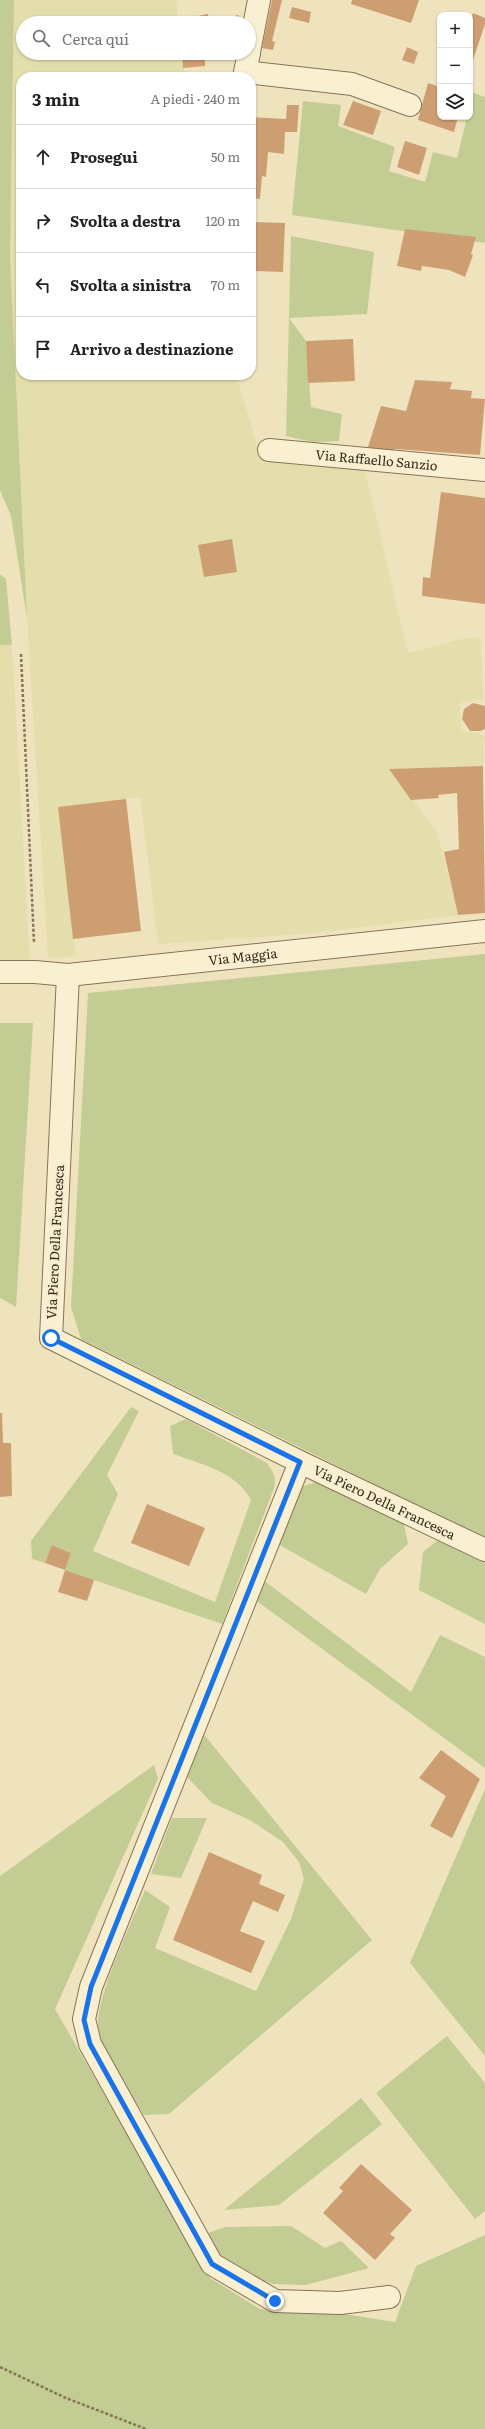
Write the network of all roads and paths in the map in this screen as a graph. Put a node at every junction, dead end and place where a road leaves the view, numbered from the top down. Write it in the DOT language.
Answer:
graph roads {
  1 [pos="259,0"];
  2 [pos="256,16"];
  3 [pos="248,60"];
  4 [pos="245,72"];
  5 [pos="256,73"];
  6 [pos="410,105"];
  7 [pos="269,450"];
  8 [pos="485,470"];
  9 [pos="21,654"];
  10 [pos="485,931"];
  11 [pos="0,972"];
  12 [pos="35,972"];
  13 [pos="68,975"];
  14 [pos="300,1462"];
  15 [pos="485,1550"];
  16 [pos="389,2297"];
  17 [pos="0,2368"];
  18 [pos="146,2429"];
  1 -- 2 [label="street"];
  3 -- 4 [label="street"];
  5 -- 6 [label="street"];
  7 -- 8 [label="street, Via Raffaello Sanzio"];
  9 -- 12 [label="path"];
  10 -- 13 [label="street, Via Maggia"];
  11 -- 12 [label="street, Via Maggia"];
  12 -- 13 [label="street, Via Maggia"];
  13 -- 14 [label="street, Via Piero Della Francesca"];
  14 -- 15 [label="street, Via Piero Della Francesca"];
  14 -- 16 [label="street"];
  17 -- 18 [label="path"];
}
